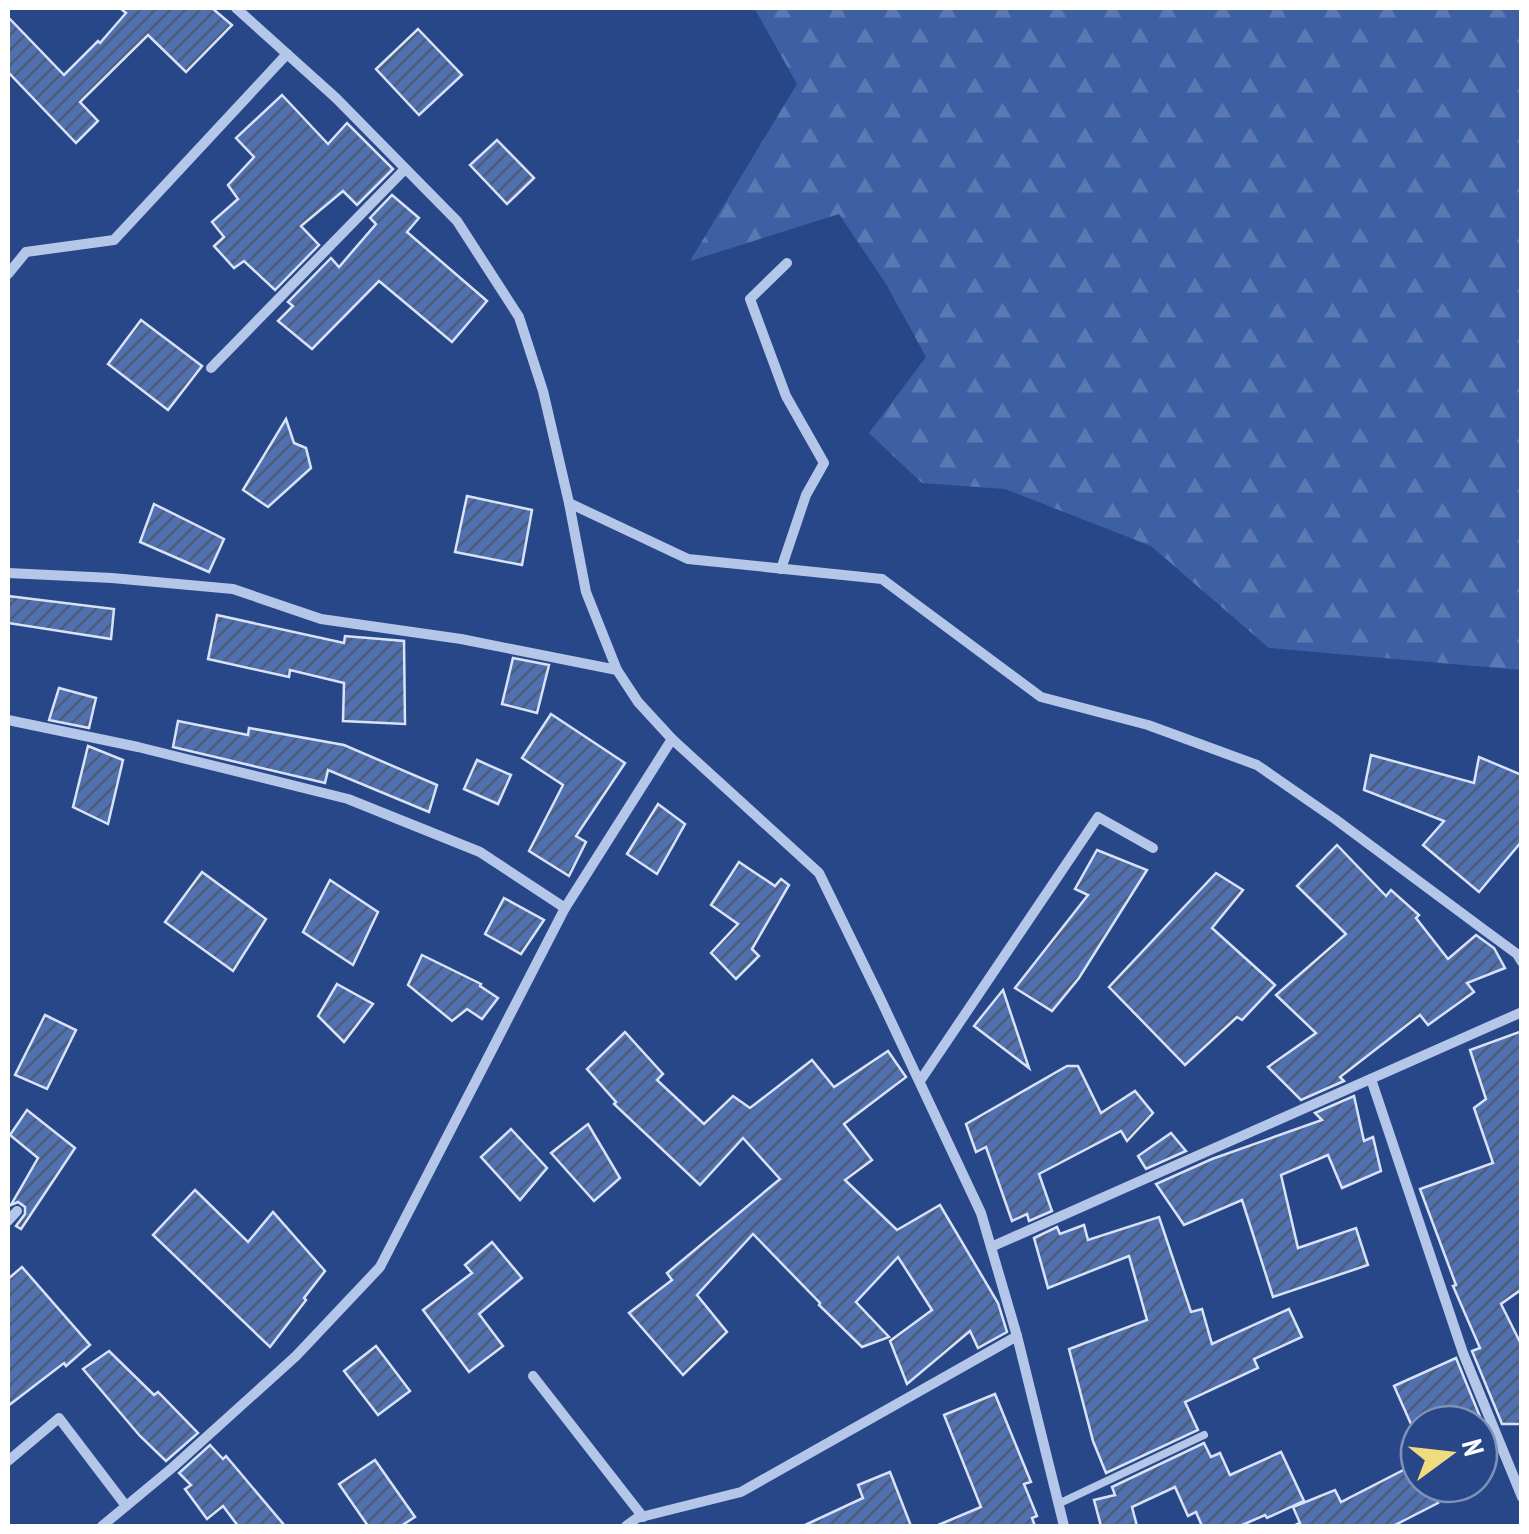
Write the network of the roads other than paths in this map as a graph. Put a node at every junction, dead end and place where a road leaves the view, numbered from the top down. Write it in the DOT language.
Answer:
graph roads {
  1 [pos="236,8"];
  2 [pos="287,54"];
  3 [pos="405,170"];
  4 [pos="787,262"];
  5 [pos="8,274"];
  6 [pos="211,368"];
  7 [pos="569,503"];
  8 [pos="782,569"];
  9 [pos="8,573"];
  10 [pos="617,670"];
  11 [pos="8,720"];
  12 [pos="672,739"];
  13 [pos="1153,848"];
  14 [pos="564,908"];
  15 [pos="1522,962"];
  16 [pos="1522,1012"];
  17 [pos="1371,1080"];
  18 [pos="920,1082"];
  19 [pos="17,1211"];
  20 [pos="8,1220"];
  21 [pos="991,1247"];
  22 [pos="1017,1336"];
  23 [pos="532,1376"];
  24 [pos="1204,1435"];
  25 [pos="8,1461"];
  26 [pos="1522,1497"];
  27 [pos="1058,1504"];
  28 [pos="126,1506"];
  29 [pos="643,1517"];
  30 [pos="102,1526"];
  31 [pos="626,1526"];
  32 [pos="1064,1526"];
  1 -- 2 [label="street"];
  2 -- 3 [label="street"];
  2 -- 5 [label="street"];
  3 -- 6 [label="street"];
  3 -- 7 [label="street"];
  4 -- 8 [label="street"];
  7 -- 8 [label="street"];
  7 -- 10 [label="street"];
  8 -- 15 [label="street"];
  9 -- 10 [label="street"];
  10 -- 12 [label="street"];
  11 -- 14 [label="street"];
  12 -- 14 [label="street"];
  12 -- 18 [label="street"];
  13 -- 18 [label="street"];
  14 -- 28 [label="street"];
  16 -- 17 [label="street"];
  17 -- 21 [label="street"];
  17 -- 26 [label="street"];
  18 -- 21 [label="street"];
  19 -- 20 [label="street"];
  21 -- 22 [label="street"];
  22 -- 27 [label="street"];
  22 -- 29 [label="street"];
  23 -- 29 [label="street"];
  24 -- 27 [label="lane"];
  25 -- 28 [label="street"];
  27 -- 32 [label="street"];
  28 -- 30 [label="street"];
  29 -- 31 [label="street"];
}
